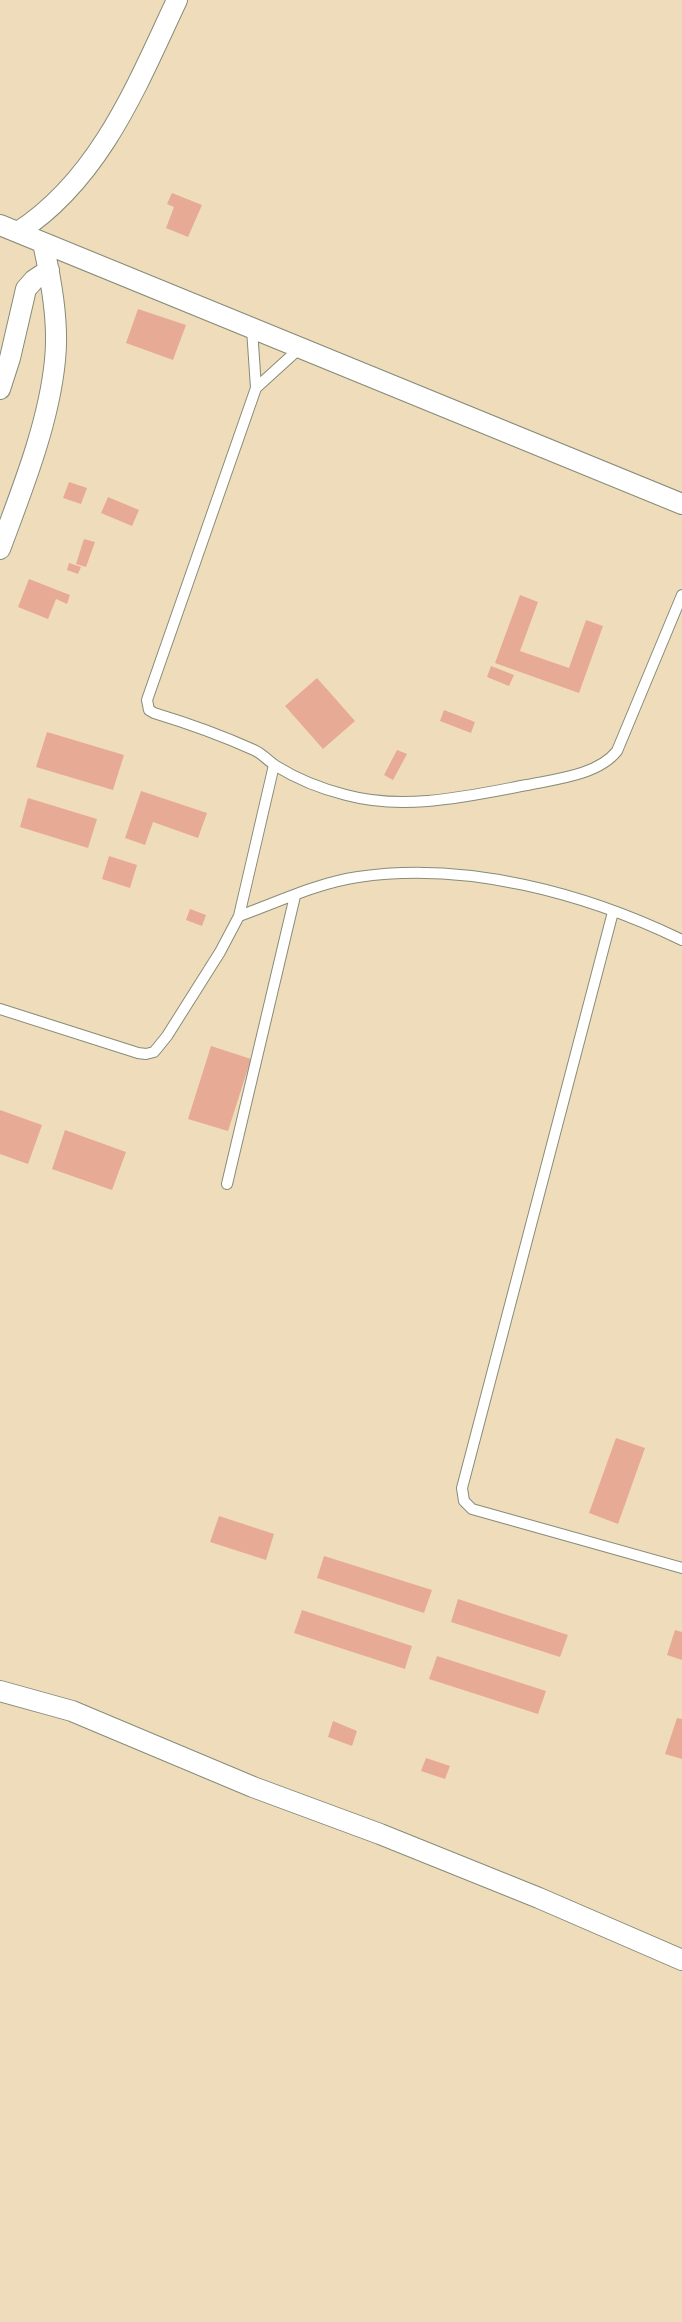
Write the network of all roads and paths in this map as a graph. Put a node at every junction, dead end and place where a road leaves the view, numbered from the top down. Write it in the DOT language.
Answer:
graph roads {
  1 [pos="176,0"];
  2 [pos="9,228"];
  3 [pos="43,243"];
  4 [pos="49,270"];
  5 [pos="252,329"];
  6 [pos="300,348"];
  7 [pos="256,388"];
  8 [pos="0,389"];
  9 [pos="682,504"];
  10 [pos="0,549"];
  11 [pos="682,595"];
  12 [pos="274,765"];
  13 [pos="295,896"];
  14 [pos="614,912"];
  15 [pos="239,916"];
  16 [pos="682,940"];
  17 [pos="0,1009"];
  18 [pos="227,1184"];
  19 [pos="682,1568"];
  20 [pos="0,1691"];
  21 [pos="682,1960"];
  1 -- 2 [label="street"];
  2 -- 3 [label="street"];
  3 -- 4 [label="street"];
  3 -- 5 [label="street"];
  4 -- 8 [label="street"];
  4 -- 10 [label="street"];
  5 -- 6 [label="street"];
  5 -- 7 [label="lane"];
  6 -- 7 [label="lane"];
  6 -- 9 [label="street"];
  7 -- 12 [label="lane"];
  11 -- 12 [label="lane"];
  12 -- 15 [label="lane"];
  13 -- 14 [label="lane"];
  13 -- 15 [label="lane"];
  13 -- 18 [label="lane"];
  14 -- 16 [label="lane"];
  14 -- 19 [label="lane"];
  15 -- 17 [label="lane"];
  20 -- 21 [label="street"];
}
